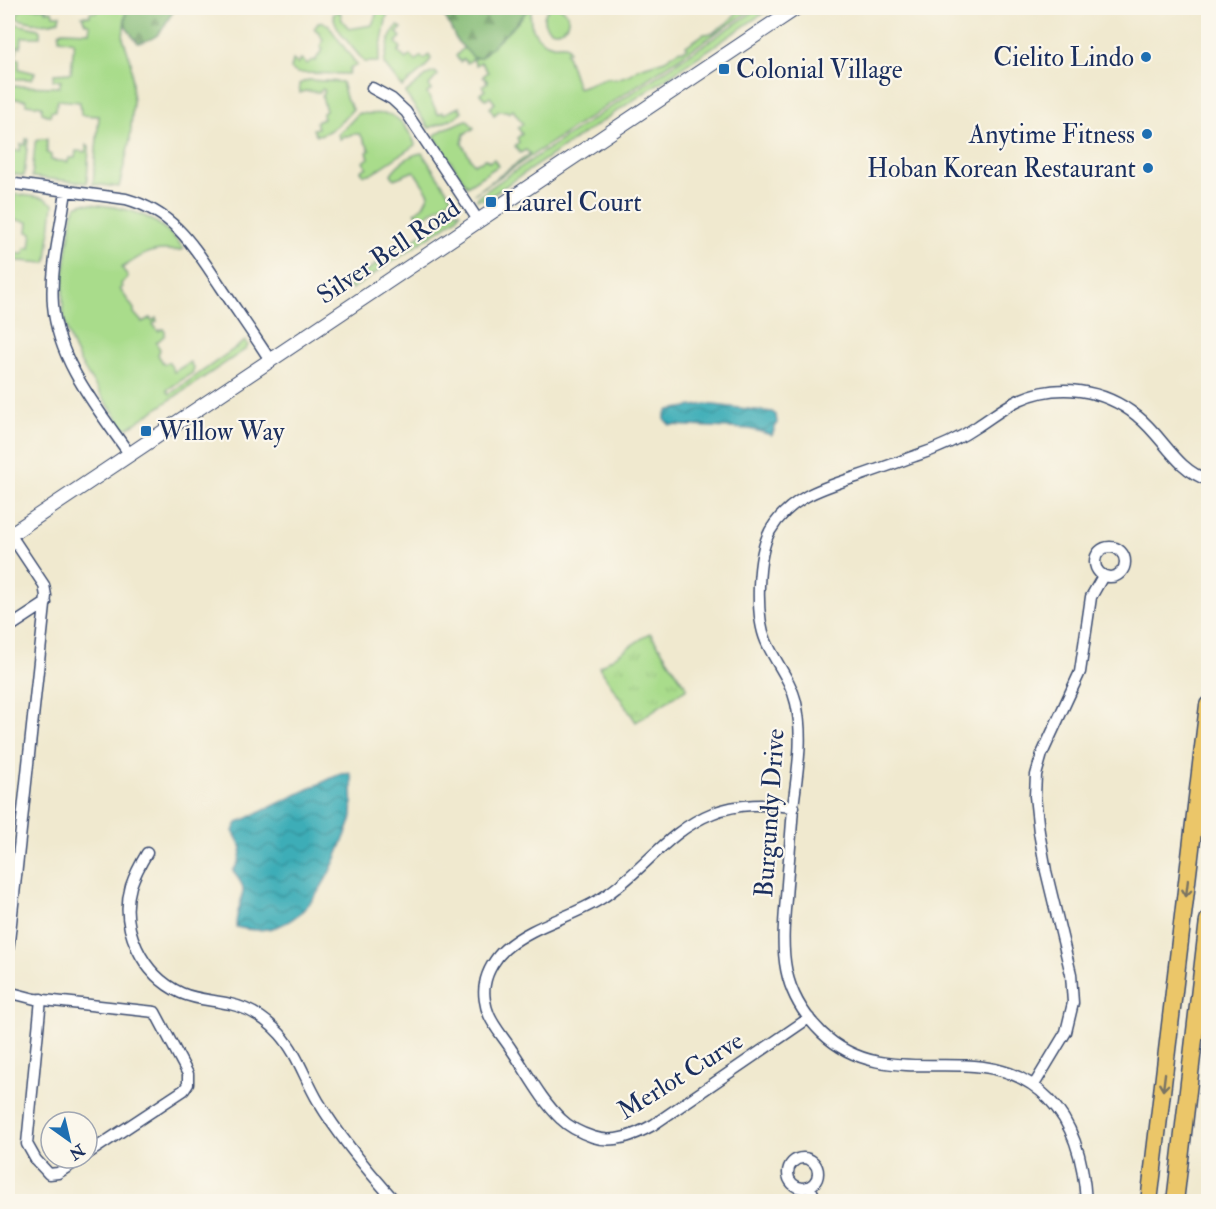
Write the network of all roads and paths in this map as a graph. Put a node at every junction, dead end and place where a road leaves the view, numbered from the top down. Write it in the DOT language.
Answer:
graph roads {
  1 [pos="795,8"];
  2 [pos="372,88"];
  3 [pos="8,183"];
  4 [pos="66,191"];
  5 [pos="478,220"];
  6 [pos="270,360"];
  7 [pos="130,455"];
  8 [pos="1209,480"];
  9 [pos="9,535"];
  10 [pos="1102,576"];
  11 [pos="46,603"];
  12 [pos="8,628"];
  13 [pos="1209,705"];
  14 [pos="794,807"];
  15 [pos="147,853"];
  16 [pos="1209,920"];
  17 [pos="8,951"];
  18 [pos="8,992"];
  19 [pos="41,999"];
  20 [pos="809,1018"];
  21 [pos="1034,1085"];
  22 [pos="99,1147"];
  23 [pos="39,1164"];
  24 [pos="43,1170"];
  25 [pos="63,1170"];
  26 [pos="810,1187"];
  27 [pos="396,1202"];
  28 [pos="817,1202"];
  29 [pos="1086,1202"];
  30 [pos="1149,1202"];
  31 [pos="1175,1202"];
  1 -- 5 [label="street, Silver Bell Road"];
  2 -- 5 [label="street"];
  3 -- 4 [label="street"];
  4 -- 6 [label="street"];
  4 -- 7 [label="street"];
  5 -- 6 [label="street, Silver Bell Road"];
  6 -- 7 [label="street, Silver Bell Road"];
  7 -- 9 [label="street, Silver Bell Road"];
  8 -- 14 [label="street, Burgundy Drive"];
  9 -- 11 [label="street"];
  10 -- 21 [label="street"];
  11 -- 12 [label="street"];
  11 -- 17 [label="street"];
  13 -- 30 [label="highway, one-way"];
  14 -- 20 [label="street, Burgundy Drive"];
  14 -- 20 [label="street, Merlot Curve"];
  15 -- 27 [label="street"];
  16 -- 31 [label="highway"];
  18 -- 19 [label="street"];
  19 -- 22 [label="street"];
  19 -- 23 [label="street"];
  20 -- 21 [label="street, Burgundy Drive"];
  21 -- 29 [label="street, Burgundy Drive"];
  24 -- 25 [label="street"];
  26 -- 28 [label="street"];
}
